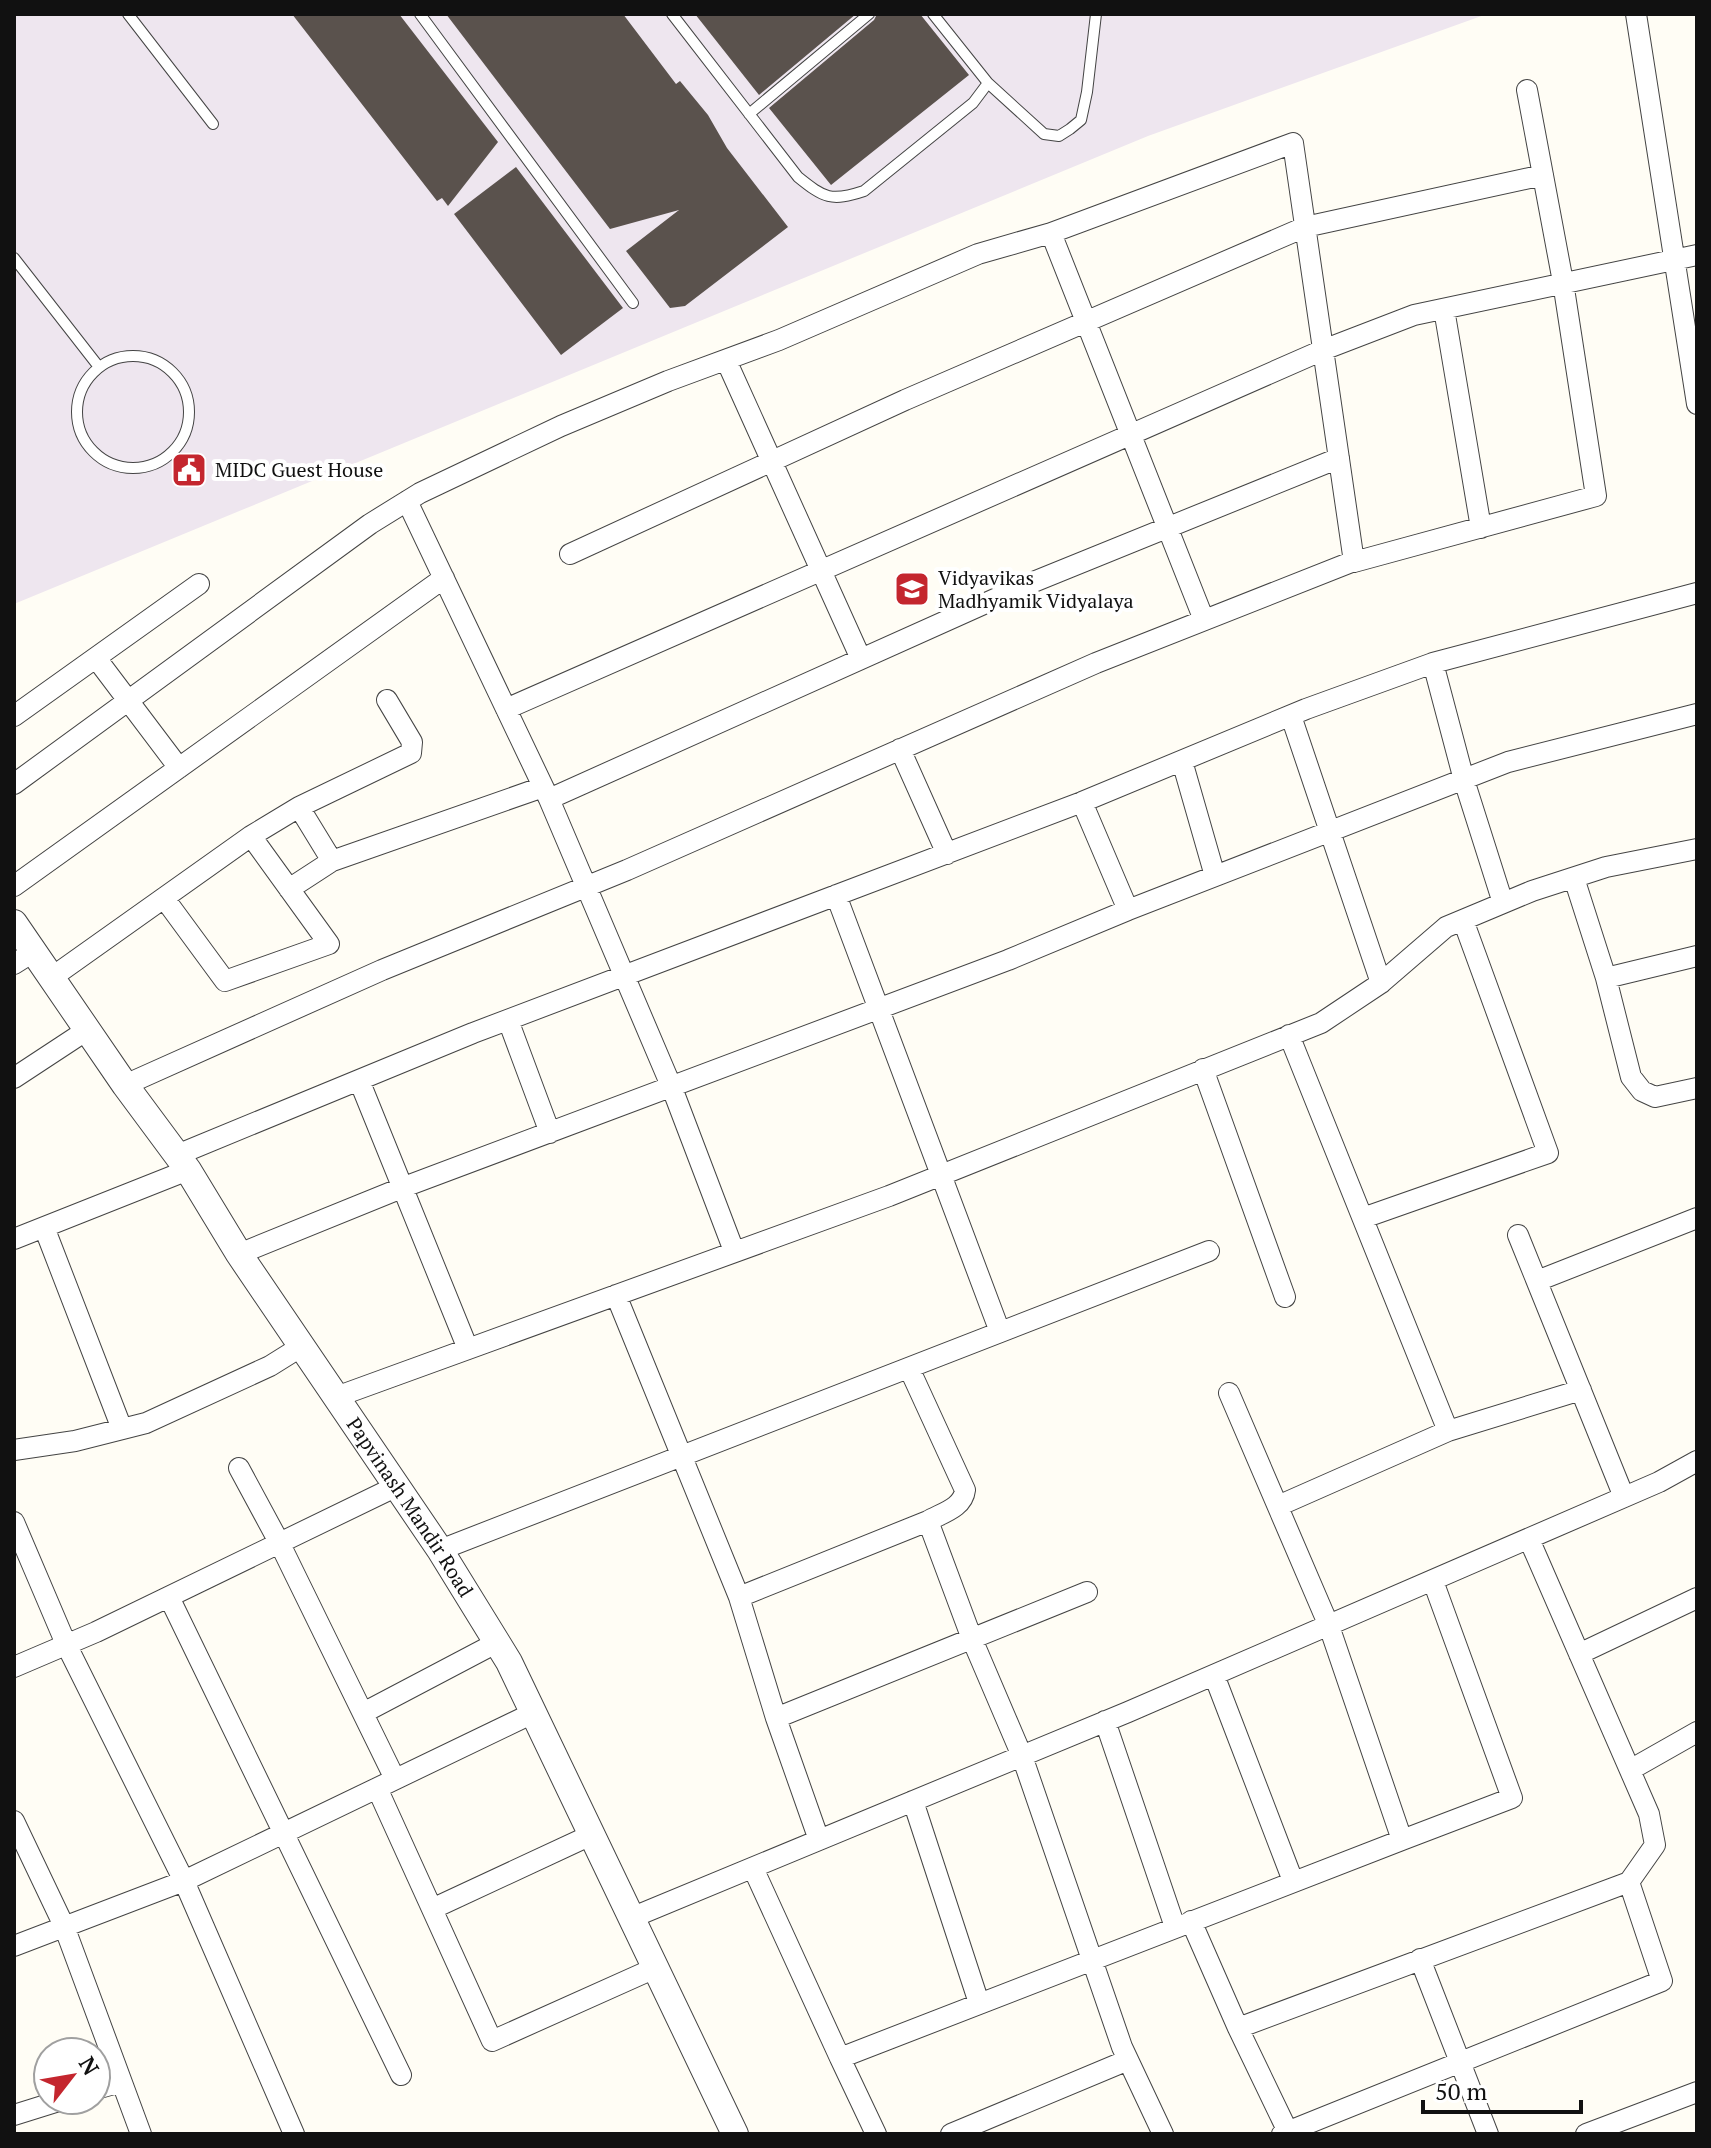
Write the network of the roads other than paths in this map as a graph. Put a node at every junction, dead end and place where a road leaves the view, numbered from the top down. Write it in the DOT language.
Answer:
graph roads {
  1 [pos="128,14"];
  2 [pos="420,14"];
  3 [pos="672,14"];
  4 [pos="869,14"];
  5 [pos="933,14"];
  6 [pos="1096,14"];
  7 [pos="1636,14"];
  8 [pos="988,83"];
  9 [pos="1527,90"];
  10 [pos="749,114"];
  11 [pos="213,124"];
  12 [pos="1543,175"];
  13 [pos="1305,227"];
  14 [pos="1051,233"];
  15 [pos="1697,255"];
  16 [pos="14,258"];
  17 [pos="1673,259"];
  18 [pos="1563,282"];
  19 [pos="633,303"];
  20 [pos="1444,309"];
  21 [pos="1086,324"];
  22 [pos="1323,350"];
  23 [pos="726,360"];
  24 [pos="99,367"];
  25 [pos="1697,404"];
  26 [pos="1129,433"];
  27 [pos="1339,458"];
  28 [pos="773,461"];
  29 [pos="407,501"];
  30 [pos="1167,528"];
  31 [pos="1481,528"];
  32 [pos="570,554"];
  33 [pos="1354,561"];
  34 [pos="821,570"];
  35 [pos="444,578"];
  36 [pos="199,584"];
  37 [pos="1697,593"];
  38 [pos="1204,620"];
  39 [pos="96,658"];
  40 [pos="861,659"];
  41 [pos="1433,663"];
  42 [pos="130,700"];
  43 [pos="387,700"];
  44 [pos="506,709"];
  45 [pos="1697,714"];
  46 [pos="14,716"];
  47 [pos="1291,716"];
  48 [pos="900,749"];
  49 [pos="1182,761"];
  50 [pos="179,768"];
  51 [pos="1464,780"];
  52 [pos="14,784"];
  53 [pos="546,793"];
  54 [pos="1082,802"];
  55 [pos="299,807"];
  56 [pos="1330,832"];
  57 [pos="251,836"];
  58 [pos="1697,849"];
  59 [pos="947,854"];
  60 [pos="332,861"];
  61 [pos="1215,876"];
  62 [pos="1574,878"];
  63 [pos="14,886"];
  64 [pos="586,886"];
  65 [pos="289,889"];
  66 [pos="836,895"];
  67 [pos="164,898"];
  68 [pos="1503,903"];
  69 [pos="1128,910"];
  70 [pos="1463,920"];
  71 [pos="14,923"];
  72 [pos="1697,956"];
  73 [pos="24,958"];
  74 [pos="624,975"];
  75 [pos="51,978"];
  76 [pos="1606,978"];
  77 [pos="1381,983"];
  78 [pos="879,1009"];
  79 [pos="508,1020"];
  80 [pos="87,1030"];
  81 [pos="1289,1035"];
  82 [pos="1203,1069"];
  83 [pos="14,1078"];
  84 [pos="359,1080"];
  85 [pos="125,1085"];
  86 [pos="672,1088"];
  87 [pos="1697,1088"];
  88 [pos="550,1133"];
  89 [pos="182,1163"];
  90 [pos="941,1176"];
  91 [pos="404,1187"];
  92 [pos="1363,1218"];
  93 [pos="1697,1218"];
  94 [pos="44,1227"];
  95 [pos="1518,1235"];
  96 [pos="14,1239"];
  97 [pos="734,1251"];
  98 [pos="1209,1251"];
  99 [pos="239,1254"];
  100 [pos="1537,1281"];
  101 [pos="616,1295"];
  102 [pos="1285,1297"];
  103 [pos="1000,1332"];
  104 [pos="302,1346"];
  105 [pos="468,1349"];
  106 [pos="909,1368"];
  107 [pos="1581,1390"];
  108 [pos="1229,1393"];
  109 [pos="336,1397"];
  110 [pos="122,1429"];
  111 [pos="1448,1431"];
  112 [pos="14,1450"];
  113 [pos="682,1456"];
  114 [pos="1697,1461"];
  115 [pos="239,1468"];
  116 [pos="395,1487"];
  117 [pos="1624,1497"];
  118 [pos="1278,1506"];
  119 [pos="928,1521"];
  120 [pos="14,1522"];
  121 [pos="1529,1539"];
  122 [pos="280,1544"];
  123 [pos="440,1550"];
  124 [pos="1433,1581"];
  125 [pos="1087,1592"];
  126 [pos="169,1597"];
  127 [pos="739,1597"];
  128 [pos="1697,1598"];
  129 [pos="1329,1626"];
  130 [pos="972,1639"];
  131 [pos="496,1643"];
  132 [pos="66,1644"];
  133 [pos="1579,1654"];
  134 [pos="14,1667"];
  135 [pos="1214,1675"];
  136 [pos="363,1713"];
  137 [pos="533,1713"];
  138 [pos="776,1718"];
  139 [pos="1105,1721"];
  140 [pos="1697,1732"];
  141 [pos="1022,1756"];
  142 [pos="1630,1770"];
  143 [pos="386,1783"];
  144 [pos="913,1801"];
  145 [pos="14,1821"];
  146 [pos="284,1833"];
  147 [pos="591,1835"];
  148 [pos="819,1840"];
  149 [pos="1402,1840"];
  150 [pos="753,1868"];
  151 [pos="184,1881"];
  152 [pos="1293,1881"];
  153 [pos="1629,1882"];
  154 [pos="432,1909"];
  155 [pos="631,1918"];
  156 [pos="1183,1924"];
  157 [pos="64,1926"];
  158 [pos="14,1946"];
  159 [pos="1091,1959"];
  160 [pos="1420,1959"];
  161 [pos="655,1968"];
  162 [pos="979,2003"];
  163 [pos="1238,2028"];
  164 [pos="840,2058"];
  165 [pos="1128,2060"];
  166 [pos="1460,2062"];
  167 [pos="401,2075"];
  168 [pos="121,2082"];
  169 [pos="112,2085"];
  170 [pos="1697,2092"];
  171 [pos="1631,2126"];
  172 [pos="1286,2133"];
  173 [pos="141,2134"];
  174 [pos="294,2134"];
  175 [pos="735,2134"];
  176 [pos="876,2134"];
  177 [pos="951,2134"];
  178 [pos="1163,2134"];
  179 [pos="1488,2134"];
  180 [pos="1586,2134"];
  1 -- 11 [label="lane"];
  2 -- 19 [label="lane"];
  3 -- 10 [label="lane"];
  4 -- 10 [label="lane"];
  5 -- 8 [label="lane"];
  6 -- 8 [label="lane"];
  7 -- 17 [label="street"];
  8 -- 10 [label="lane"];
  9 -- 12 [label="street"];
  12 -- 13 [label="street"];
  12 -- 18 [label="street"];
  13 -- 14 [label="street"];
  13 -- 21 [label="street"];
  13 -- 22 [label="street"];
  14 -- 21 [label="street"];
  14 -- 23 [label="street"];
  15 -- 17 [label="street"];
  16 -- 24 [label="lane"];
  17 -- 18 [label="street"];
  17 -- 25 [label="street"];
  18 -- 20 [label="street"];
  18 -- 31 [label="street"];
  20 -- 22 [label="street"];
  20 -- 31 [label="street"];
  21 -- 26 [label="street"];
  21 -- 28 [label="street"];
  22 -- 26 [label="street"];
  22 -- 27 [label="street"];
  23 -- 28 [label="street"];
  23 -- 29 [label="street"];
  24 -- 24 [label="lane"];
  26 -- 30 [label="street"];
  26 -- 34 [label="street"];
  27 -- 30 [label="street"];
  27 -- 33 [label="street"];
  28 -- 32 [label="street"];
  28 -- 34 [label="street"];
  29 -- 35 [label="street"];
  29 -- 42 [label="street"];
  30 -- 38 [label="street"];
  30 -- 40 [label="street"];
  31 -- 33 [label="street"];
  33 -- 38 [label="street"];
  34 -- 40 [label="street"];
  34 -- 44 [label="street"];
  35 -- 44 [label="street"];
  35 -- 50 [label="street"];
  36 -- 39 [label="street"];
  37 -- 41 [label="street"];
  38 -- 48 [label="street"];
  39 -- 42 [label="street"];
  39 -- 46 [label="street"];
  40 -- 53 [label="street"];
  41 -- 47 [label="street"];
  41 -- 51 [label="street"];
  42 -- 50 [label="street"];
  42 -- 52 [label="street"];
  43 -- 55 [label="street"];
  44 -- 53 [label="street"];
  45 -- 51 [label="street"];
  47 -- 49 [label="street"];
  47 -- 56 [label="street"];
  48 -- 59 [label="street"];
  48 -- 64 [label="street"];
  49 -- 54 [label="street"];
  49 -- 61 [label="street"];
  50 -- 63 [label="street"];
  51 -- 56 [label="street"];
  51 -- 68 [label="street"];
  53 -- 60 [label="street"];
  53 -- 64 [label="street"];
  54 -- 59 [label="street"];
  54 -- 69 [label="street"];
  55 -- 57 [label="street"];
  55 -- 60 [label="street"];
  56 -- 61 [label="street"];
  56 -- 77 [label="street"];
  57 -- 65 [label="street"];
  57 -- 67 [label="street"];
  58 -- 62 [label="street"];
  59 -- 66 [label="street"];
  60 -- 65 [label="street"];
  61 -- 69 [label="street"];
  62 -- 68 [label="street"];
  62 -- 76 [label="street"];
  64 -- 74 [label="street"];
  64 -- 85 [label="street"];
  65 -- 67 [label="street"];
  66 -- 74 [label="street"];
  66 -- 78 [label="street"];
  67 -- 75 [label="street"];
  68 -- 70 [label="street"];
  69 -- 78 [label="street"];
  70 -- 77 [label="street"];
  70 -- 92 [label="street"];
  71 -- 73 [label="street, Papvinash Mandir Road"];
  72 -- 76 [label="street"];
  73 -- 75 [label="street, Papvinash Mandir Road"];
  74 -- 79 [label="street"];
  74 -- 86 [label="street"];
  75 -- 80 [label="street, Papvinash Mandir Road"];
  76 -- 87 [label="street"];
  77 -- 81 [label="street"];
  78 -- 86 [label="street"];
  78 -- 90 [label="street"];
  79 -- 84 [label="street"];
  79 -- 88 [label="street"];
  80 -- 83 [label="street"];
  80 -- 85 [label="street, Papvinash Mandir Road"];
  81 -- 82 [label="street"];
  81 -- 92 [label="street"];
  82 -- 90 [label="street"];
  82 -- 102 [label="street"];
  84 -- 89 [label="street"];
  84 -- 91 [label="street"];
  85 -- 89 [label="street, Papvinash Mandir Road"];
  86 -- 88 [label="street"];
  86 -- 97 [label="street"];
  88 -- 91 [label="street"];
  89 -- 94 [label="street"];
  89 -- 99 [label="street, Papvinash Mandir Road"];
  90 -- 97 [label="street"];
  90 -- 103 [label="street"];
  91 -- 99 [label="street"];
  91 -- 105 [label="street"];
  92 -- 111 [label="street"];
  93 -- 100 [label="street"];
  94 -- 96 [label="street"];
  94 -- 110 [label="street"];
  95 -- 100 [label="street"];
  97 -- 101 [label="street"];
  98 -- 103 [label="street"];
  99 -- 104 [label="street, Papvinash Mandir Road"];
  100 -- 107 [label="street"];
  101 -- 105 [label="street"];
  101 -- 113 [label="street"];
  103 -- 106 [label="street"];
  104 -- 109 [label="street, Papvinash Mandir Road"];
  104 -- 110 [label="street"];
  105 -- 109 [label="street"];
  106 -- 113 [label="street"];
  106 -- 119 [label="street"];
  107 -- 111 [label="street"];
  107 -- 117 [label="street"];
  108 -- 118 [label="street"];
  109 -- 116 [label="street, Papvinash Mandir Road"];
  110 -- 112 [label="street"];
  111 -- 118 [label="street"];
  113 -- 123 [label="street"];
  113 -- 127 [label="street"];
  114 -- 117 [label="street"];
  115 -- 122 [label="street"];
  116 -- 122 [label="street"];
  116 -- 123 [label="street, Papvinash Mandir Road"];
  117 -- 121 [label="street"];
  118 -- 129 [label="street"];
  119 -- 127 [label="street"];
  119 -- 130 [label="street"];
  120 -- 132 [label="street"];
  121 -- 124 [label="street"];
  121 -- 133 [label="street"];
  122 -- 126 [label="street"];
  122 -- 136 [label="street"];
  123 -- 131 [label="street, Papvinash Mandir Road"];
  124 -- 129 [label="street"];
  124 -- 149 [label="street"];
  125 -- 130 [label="street"];
  126 -- 132 [label="street"];
  126 -- 146 [label="street"];
  127 -- 138 [label="street"];
  128 -- 133 [label="street"];
  129 -- 135 [label="street"];
  129 -- 149 [label="street"];
  130 -- 138 [label="street"];
  130 -- 141 [label="street"];
  131 -- 136 [label="street"];
  131 -- 137 [label="street, Papvinash Mandir Road"];
  132 -- 134 [label="street"];
  132 -- 151 [label="street"];
  133 -- 142 [label="street"];
  135 -- 139 [label="street"];
  135 -- 152 [label="street"];
  136 -- 143 [label="street"];
  137 -- 143 [label="street"];
  137 -- 147 [label="street, Papvinash Mandir Road"];
  138 -- 148 [label="street"];
  139 -- 141 [label="street"];
  139 -- 156 [label="street"];
  140 -- 142 [label="street"];
  141 -- 144 [label="street"];
  141 -- 159 [label="street"];
  142 -- 153 [label="street"];
  143 -- 146 [label="street"];
  143 -- 154 [label="street"];
  144 -- 148 [label="street"];
  144 -- 162 [label="street"];
  145 -- 157 [label="street"];
  146 -- 151 [label="street"];
  146 -- 167 [label="street"];
  147 -- 154 [label="street"];
  147 -- 155 [label="street, Papvinash Mandir Road"];
  148 -- 150 [label="street"];
  149 -- 152 [label="street"];
  150 -- 155 [label="street"];
  150 -- 164 [label="street"];
  151 -- 157 [label="street"];
  151 -- 174 [label="street"];
  152 -- 156 [label="street"];
  153 -- 160 [label="street"];
  153 -- 166 [label="street"];
  154 -- 161 [label="street"];
  155 -- 161 [label="street, Papvinash Mandir Road"];
  156 -- 159 [label="street"];
  156 -- 163 [label="street"];
  157 -- 158 [label="street"];
  157 -- 168 [label="street"];
  159 -- 162 [label="street"];
  159 -- 165 [label="street"];
  160 -- 163 [label="street"];
  160 -- 166 [label="street"];
  161 -- 175 [label="street, Papvinash Mandir Road"];
  162 -- 164 [label="street"];
  163 -- 172 [label="street"];
  164 -- 176 [label="street"];
  165 -- 177 [label="street"];
  165 -- 178 [label="street"];
  166 -- 172 [label="street"];
  166 -- 179 [label="street"];
  168 -- 169 [label="street"];
  168 -- 173 [label="street"];
  170 -- 171 [label="street"];
  171 -- 180 [label="street"];
}
